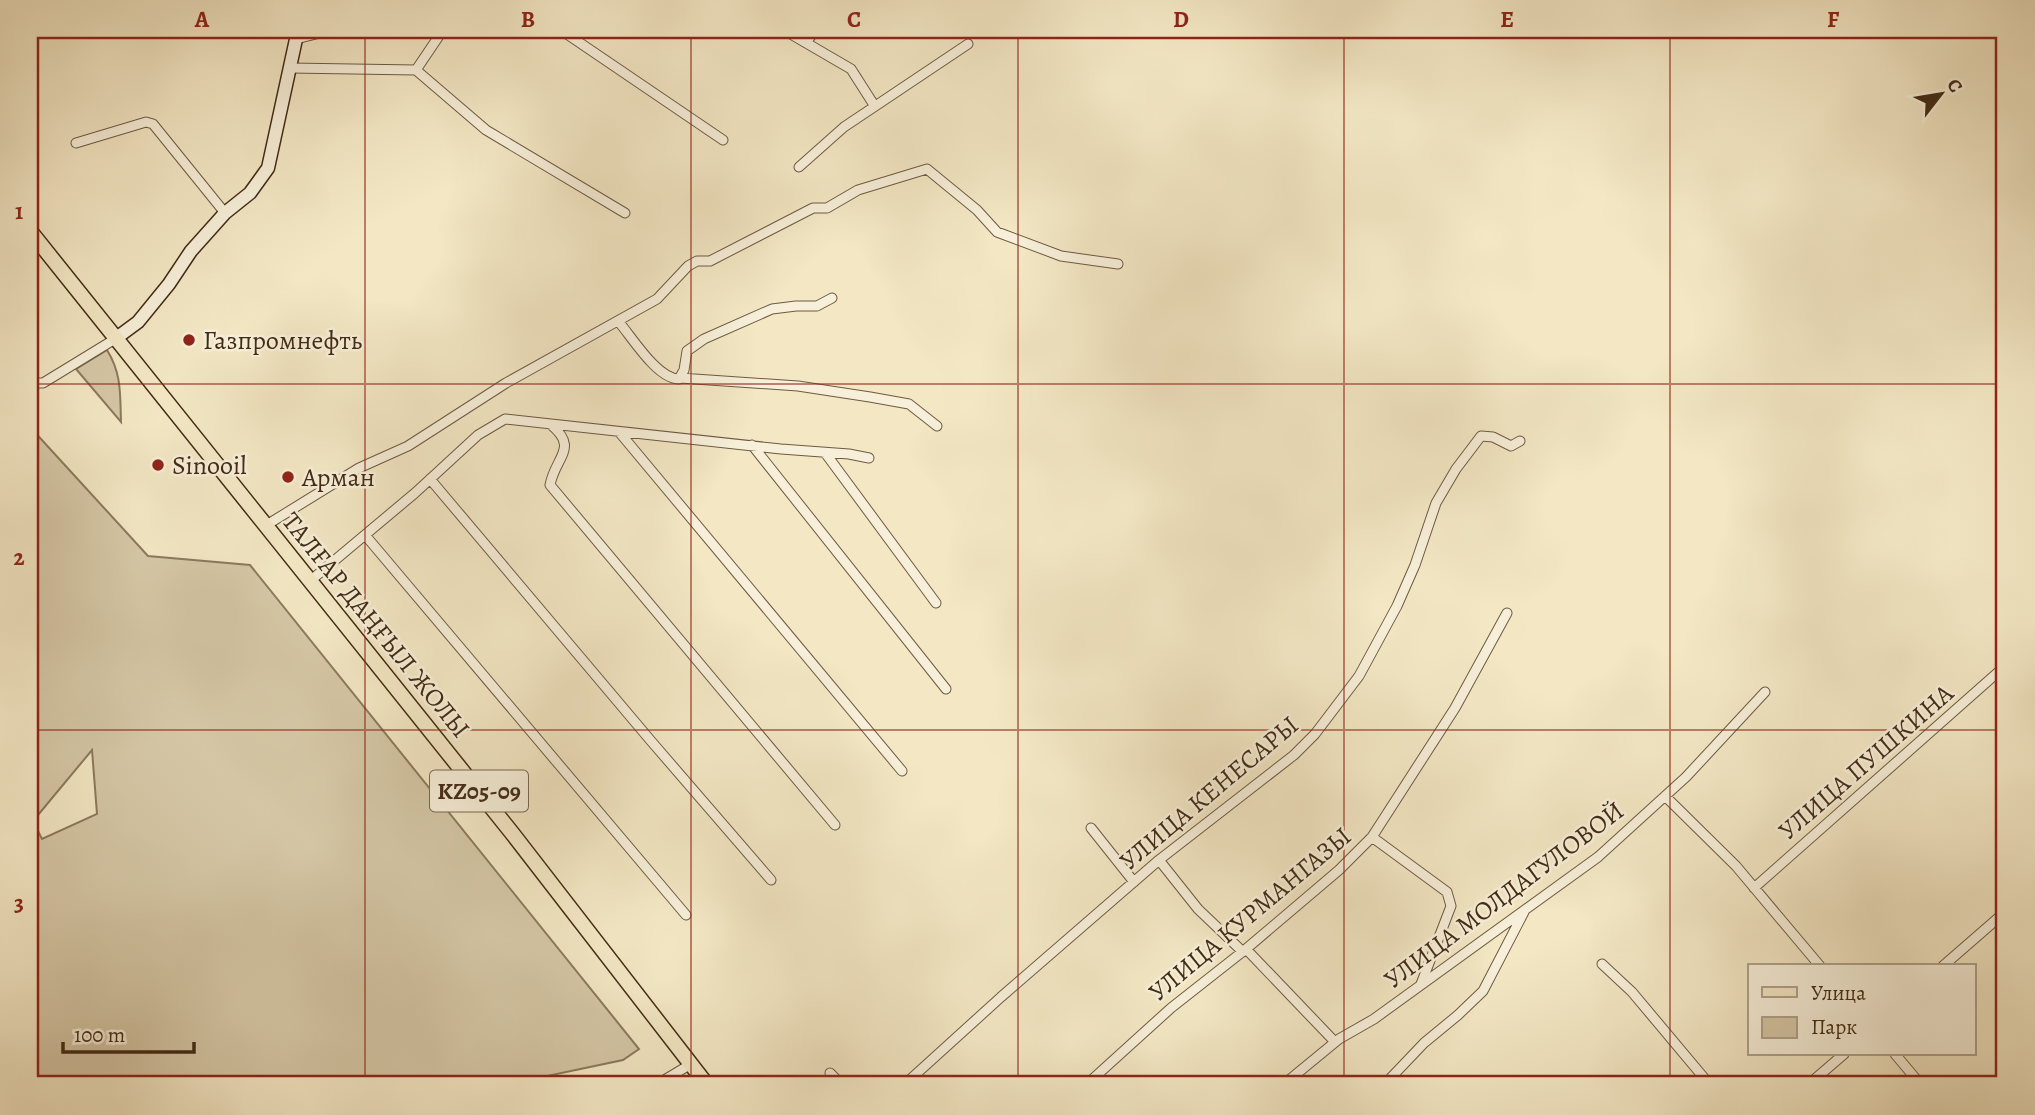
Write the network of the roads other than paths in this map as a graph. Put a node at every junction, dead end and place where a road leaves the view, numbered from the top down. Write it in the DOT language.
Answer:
graph roads {
  1 [pos="332,30"];
  2 [pos="443,30"];
  3 [pos="561,30"];
  4 [pos="784,30"];
  5 [pos="815,30"];
  6 [pos="297,34"];
  7 [pos="806,43"];
  8 [pos="968,44"];
  9 [pos="290,68"];
  10 [pos="416,70"];
  11 [pos="874,105"];
  12 [pos="723,140"];
  13 [pos="76,143"];
  14 [pos="799,167"];
  15 [pos="225,213"];
  16 [pos="625,213"];
  17 [pos="30,232"];
  18 [pos="1118,264"];
  19 [pos="832,298"];
  20 [pos="618,321"];
  21 [pos="116,339"];
  22 [pos="680,378"];
  23 [pos="30,379"];
  24 [pos="549,423"];
  25 [pos="937,426"];
  26 [pos="620,433"];
  27 [pos="1520,441"];
  28 [pos="752,445"];
  29 [pos="826,454"];
  30 [pos="870,458"];
  31 [pos="430,479"];
  32 [pos="262,522"];
  33 [pos="365,535"];
  34 [pos="310,581"];
  35 [pos="936,603"];
  36 [pos="1507,613"];
  37 [pos="2005,666"];
  38 [pos="946,689"];
  39 [pos="1765,692"];
  40 [pos="902,771"];
  41 [pos="1665,796"];
  42 [pos="835,825"];
  43 [pos="1091,828"];
  44 [pos="1373,837"];
  45 [pos="1159,860"];
  46 [pos="771,880"];
  47 [pos="1134,882"];
  48 [pos="1754,888"];
  49 [pos="1526,909"];
  50 [pos="2005,912"];
  51 [pos="686,915"];
  52 [pos="1245,951"];
  53 [pos="1602,964"];
  54 [pos="1817,964"];
  55 [pos="1945,964"];
  56 [pos="1420,985"];
  57 [pos="1335,1042"];
  58 [pos="1842,1056"];
  59 [pos="1897,1056"];
  60 [pos="691,1064"];
  61 [pos="830,1073"];
  62 [pos="656,1085"];
  63 [pos="707,1085"];
  64 [pos="842,1085"];
  65 [pos="904,1085"];
  66 [pos="1086,1085"];
  67 [pos="1283,1085"];
  68 [pos="1384,1085"];
  69 [pos="1710,1085"];
  70 [pos="1808,1085"];
  71 [pos="1921,1085"];
  1 -- 6 [label="street"];
  2 -- 10 [label="street"];
  3 -- 12 [label="street"];
  4 -- 7 [label="street"];
  5 -- 7 [label="street"];
  6 -- 9 [label="street"];
  7 -- 11 [label="street"];
  8 -- 11 [label="street"];
  9 -- 10 [label="street"];
  9 -- 15 [label="street"];
  10 -- 16 [label="street"];
  11 -- 14 [label="street"];
  13 -- 15 [label="street"];
  15 -- 21 [label="street"];
  17 -- 21 [label="main road, ТАЛҒАР ДАҢҒЫЛ ЖОЛЫ / KZ05-09"];
  18 -- 20 [label="street"];
  19 -- 22 [label="street"];
  20 -- 22 [label="street"];
  20 -- 32 [label="street"];
  21 -- 23 [label="street"];
  21 -- 32 [label="main road, ТАЛҒАР ДАҢҒЫЛ ЖОЛЫ / KZ05-09"];
  22 -- 25 [label="street"];
  24 -- 26 [label="street"];
  24 -- 31 [label="street"];
  24 -- 42 [label="street"];
  26 -- 28 [label="street"];
  26 -- 40 [label="street"];
  27 -- 45 [label="street, УЛИЦА КЕНЕСАРЫ"];
  28 -- 29 [label="street"];
  28 -- 38 [label="street"];
  29 -- 30 [label="street"];
  29 -- 35 [label="street"];
  31 -- 33 [label="street"];
  31 -- 46 [label="street"];
  32 -- 34 [label="main road, ТАЛҒАР ДАҢҒЫЛ ЖОЛЫ / KZ05-09"];
  33 -- 34 [label="street"];
  33 -- 51 [label="street"];
  34 -- 60 [label="main road, ТАЛҒАР ДАҢҒЫЛ ЖОЛЫ / KZ05-09"];
  36 -- 44 [label="street, УЛИЦА КУРМАНГАЗЫ"];
  37 -- 48 [label="street, УЛИЦА ПУШКИНА"];
  39 -- 41 [label="street, УЛИЦА МОЛДАГУЛОВОЙ"];
  41 -- 48 [label="street"];
  41 -- 49 [label="street, УЛИЦА МОЛДАГУЛОВОЙ"];
  43 -- 47 [label="street"];
  44 -- 52 [label="street, УЛИЦА КУРМАНГАЗЫ"];
  44 -- 56 [label="street"];
  45 -- 47 [label="street, УЛИЦА КЕНЕСАРЫ"];
  45 -- 52 [label="street"];
  47 -- 65 [label="street, УЛИЦА КЕНЕСАРЫ"];
  48 -- 54 [label="street"];
  49 -- 56 [label="street, УЛИЦА МОЛДАГУЛОВОЙ"];
  49 -- 68 [label="street"];
  50 -- 55 [label="street"];
  52 -- 57 [label="street"];
  52 -- 66 [label="street, УЛИЦА КУРМАНГАЗЫ"];
  53 -- 69 [label="street"];
  56 -- 57 [label="street, УЛИЦА МОЛДАГУЛОВОЙ"];
  57 -- 67 [label="street, УЛИЦА МОЛДАГУЛОВОЙ"];
  58 -- 70 [label="street"];
  59 -- 71 [label="street"];
  60 -- 62 [label="street"];
  60 -- 63 [label="main road, ТАЛҒАР ДАҢҒЫЛ ЖОЛЫ / KZ05-09"];
  61 -- 64 [label="street"];
}
